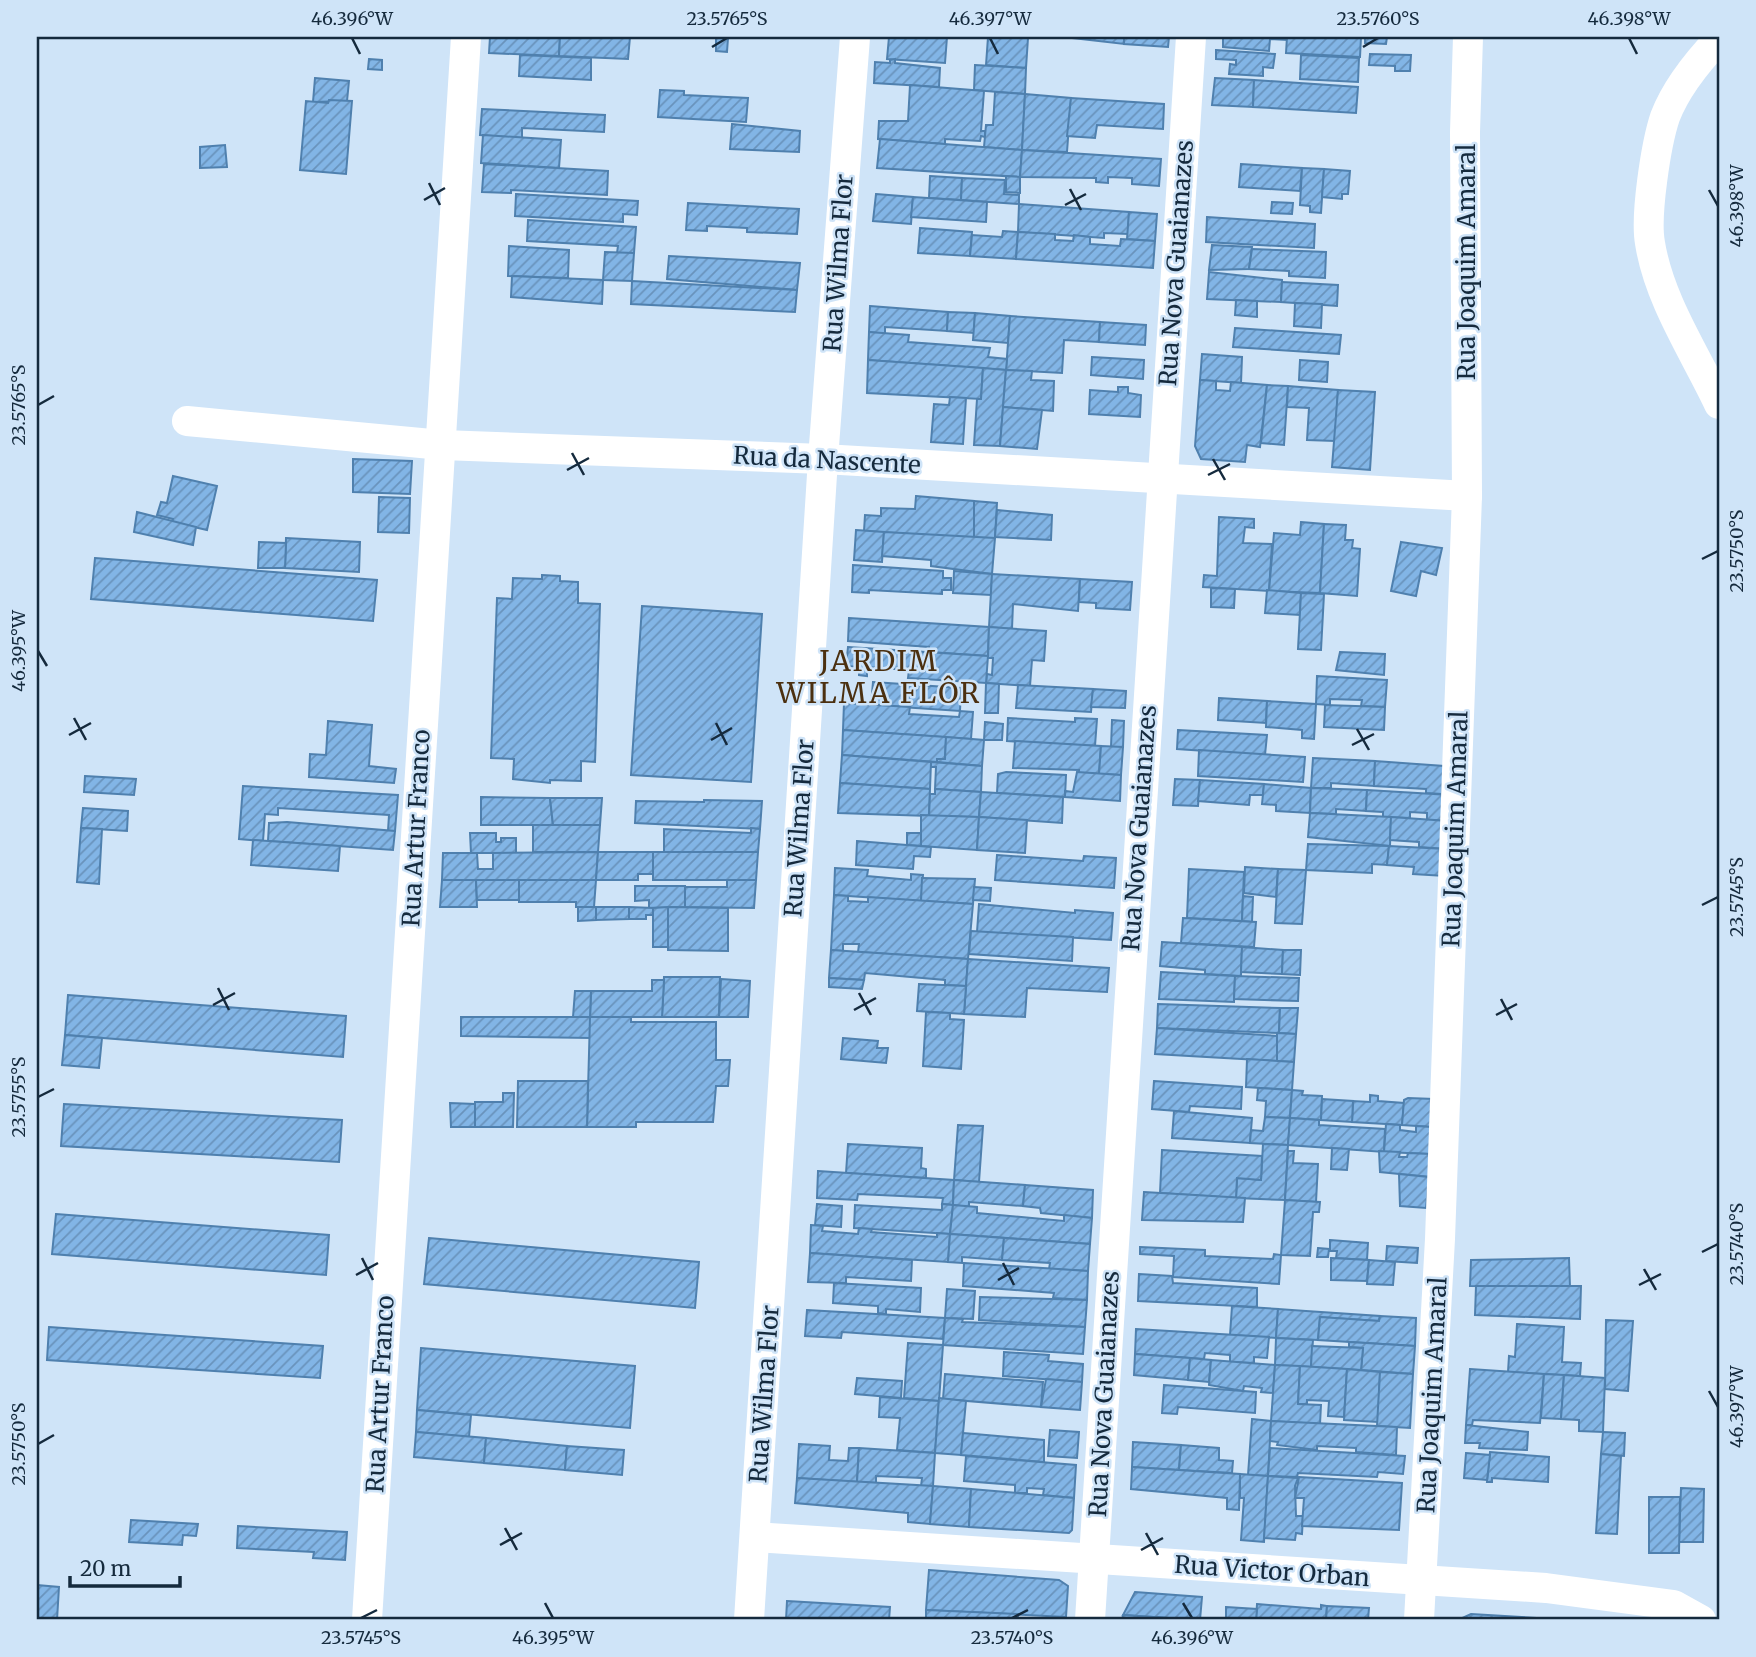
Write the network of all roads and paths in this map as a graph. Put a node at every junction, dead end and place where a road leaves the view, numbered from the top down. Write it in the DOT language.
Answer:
graph roads {
  1 [pos="466,37"];
  2 [pos="855,37"];
  3 [pos="1191,37"];
  4 [pos="1468,37"];
  5 [pos="1719,39"];
  6 [pos="1719,404"];
  7 [pos="187,421"];
  8 [pos="442,445"];
  9 [pos="823,459"];
  10 [pos="1162,476"];
  11 [pos="1467,496"];
  12 [pos="755,1537"];
  13 [pos="1095,1560"];
  14 [pos="1421,1578"];
  15 [pos="367,1620"];
  16 [pos="750,1620"];
  17 [pos="1090,1620"];
  18 [pos="1419,1620"];
  19 [pos="1701,1620"];
  1 -- 8 [label="street, Rua Artur Franco"];
  2 -- 9 [label="street, Rua Wilma Flor"];
  3 -- 10 [label="street, Rua Nova Guaianazes"];
  4 -- 11 [label="street, Rua Joaquim Amaral"];
  5 -- 6 [label="street"];
  7 -- 8 [label="street, Rua da Nascente"];
  8 -- 9 [label="street, Rua da Nascente"];
  8 -- 15 [label="street, Rua Artur Franco"];
  9 -- 10 [label="street, Rua da Nascente"];
  9 -- 12 [label="street, Rua Wilma Flor"];
  10 -- 11 [label="street, Rua da Nascente"];
  10 -- 13 [label="street, Rua Nova Guaianazes"];
  11 -- 14 [label="street, Rua Joaquim Amaral"];
  12 -- 13 [label="street, Rua Victor Orban"];
  12 -- 16 [label="street, Rua Wilma Flor"];
  13 -- 14 [label="street, Rua Victor Orban"];
  13 -- 17 [label="street, Rua Nova Guaianazes"];
  14 -- 18 [label="street, Rua Joaquim Amaral"];
  14 -- 19 [label="street, Rua Victor Orban"];
}
